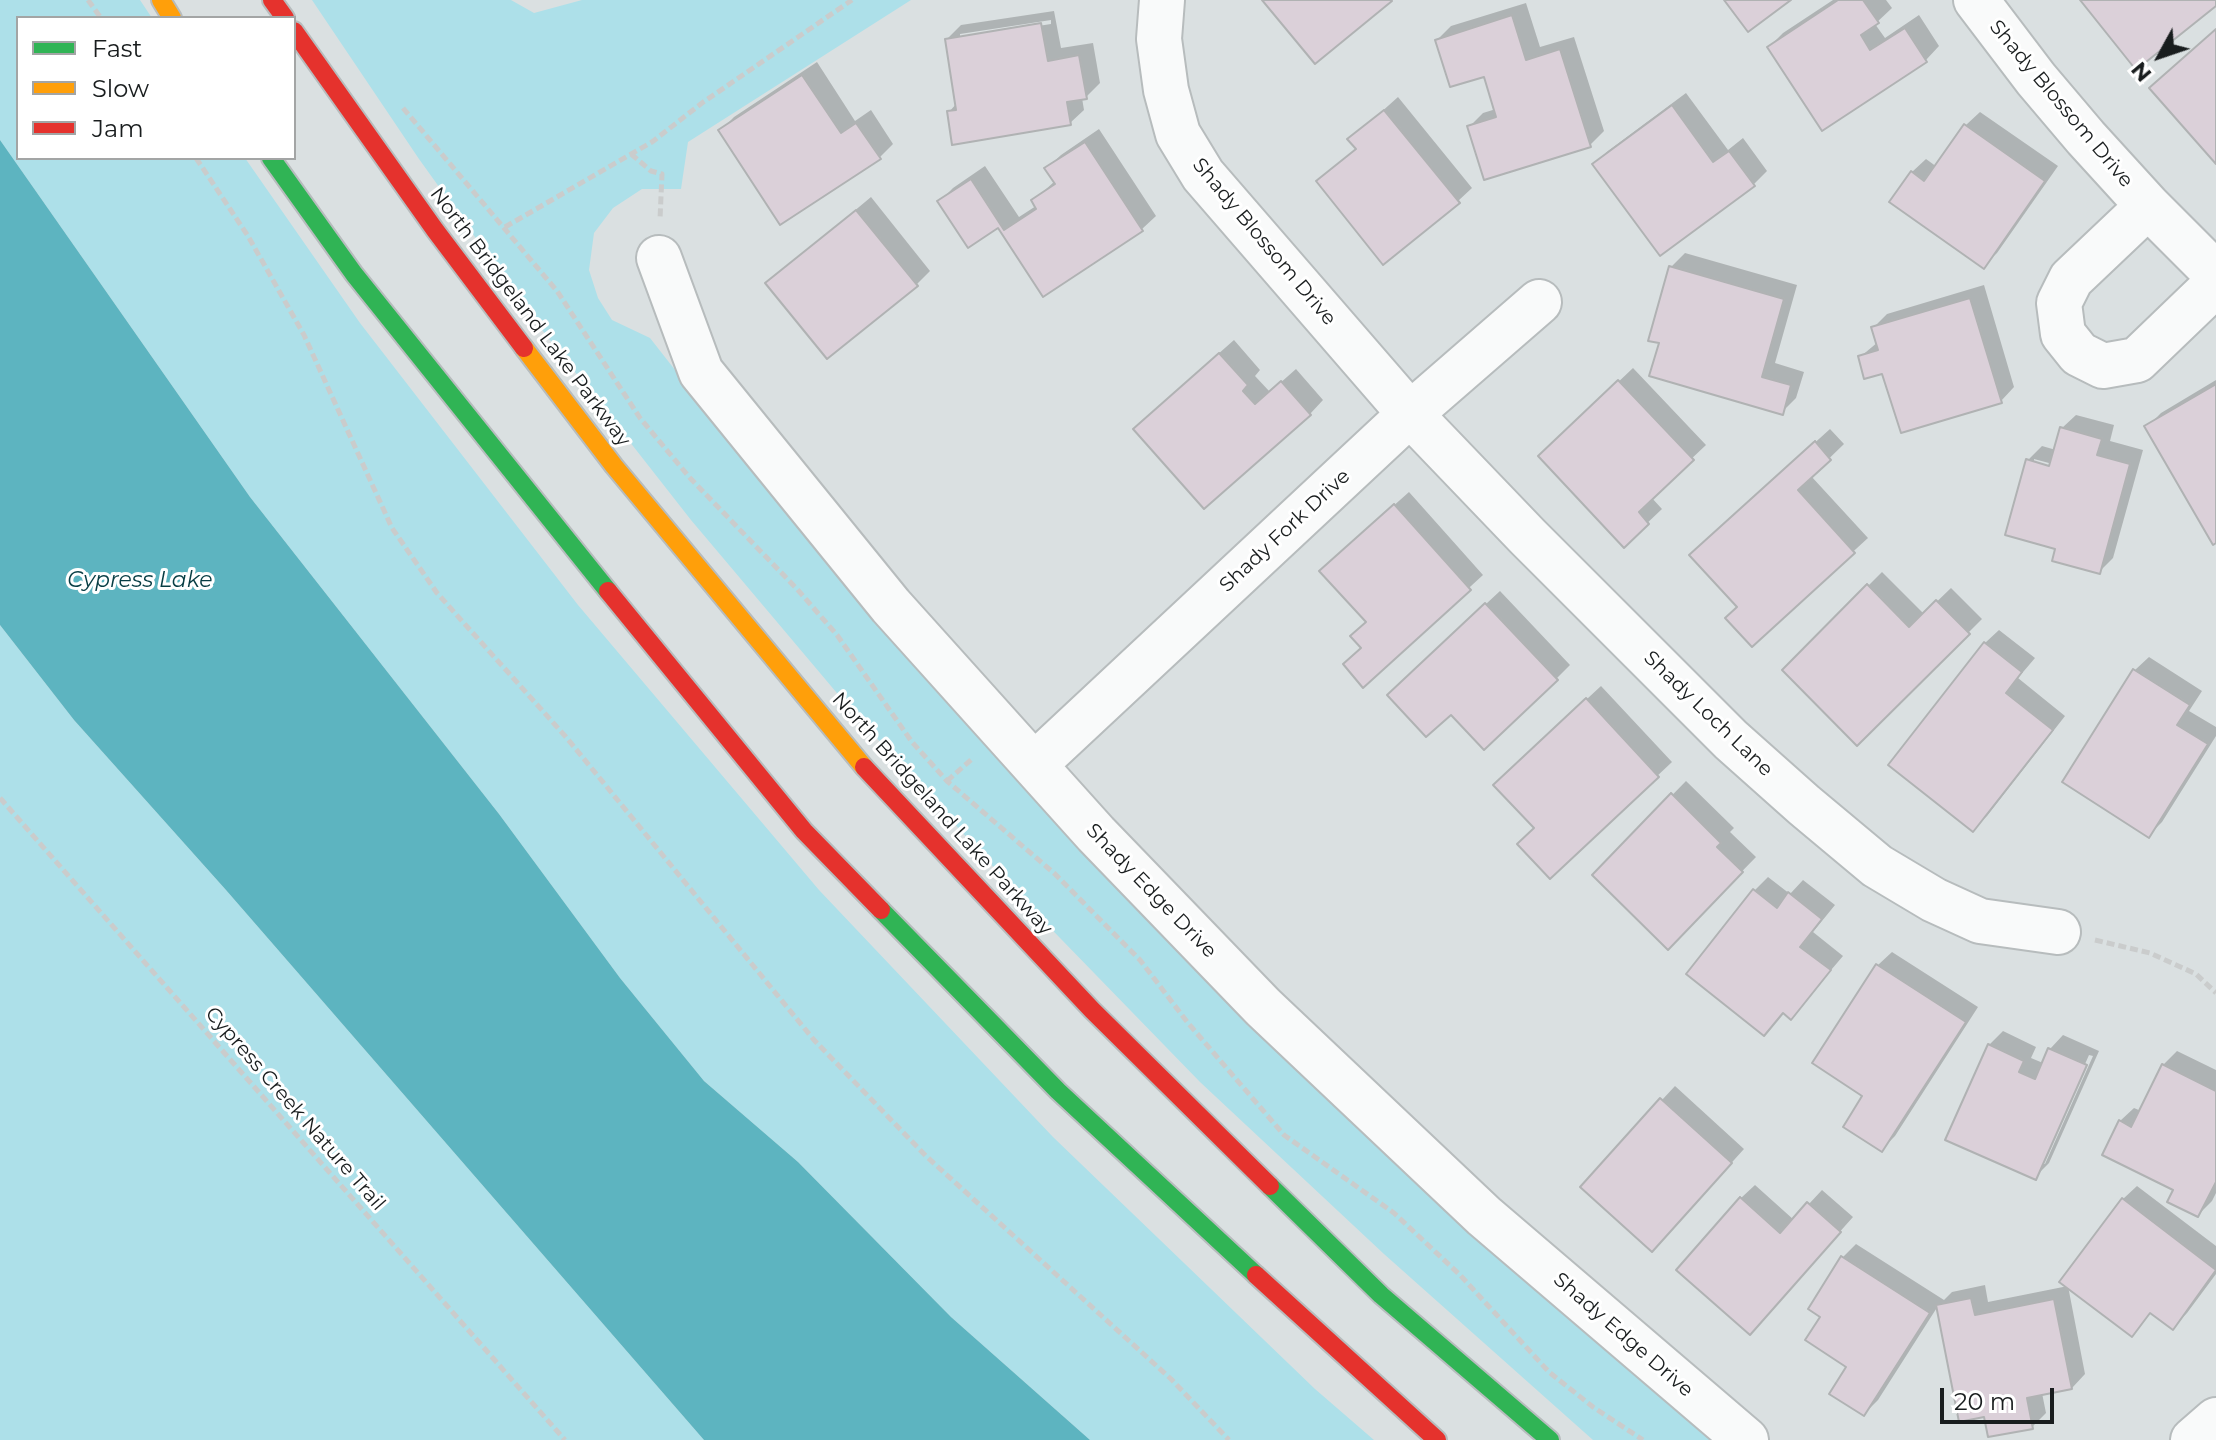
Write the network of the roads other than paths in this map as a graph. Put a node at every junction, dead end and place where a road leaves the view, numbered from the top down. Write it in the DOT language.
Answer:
graph roads {
  1 [pos="1162,0"];
  2 [pos="1976,0"];
  3 [pos="296,34"];
  4 [pos="272,160"];
  5 [pos="2148,206"];
  6 [pos="659,258"];
  7 [pos="2216,274"];
  8 [pos="2216,284"];
  9 [pos="1539,302"];
  10 [pos="1410,414"];
  11 [pos="1034,765"];
  12 [pos="2058,932"];
  13 [pos="2216,1420"];
  14 [pos="1437,1440"];
  15 [pos="1550,1440"];
  16 [pos="1746,1440"];
  17 [pos="2193,1440"];
  1 -- 10 [label="street, Shady Blossom Drive"];
  2 -- 5 [label="street, Shady Blossom Drive"];
  3 -- 15 [label="main road, North Bridgeland Lake Parkway"];
  4 -- 14 [label="main road"];
  5 -- 7 [label="street, Shady Blossom Drive"];
  5 -- 8 [label="street, Shady Blossom Drive"];
  6 -- 11 [label="street, Shady Edge Drive"];
  9 -- 10 [label="street, Shady Fork Drive"];
  10 -- 11 [label="street, Shady Fork Drive"];
  10 -- 12 [label="street, Shady Loch Lane"];
  11 -- 16 [label="street, Shady Edge Drive"];
  13 -- 17 [label="street"];
}
